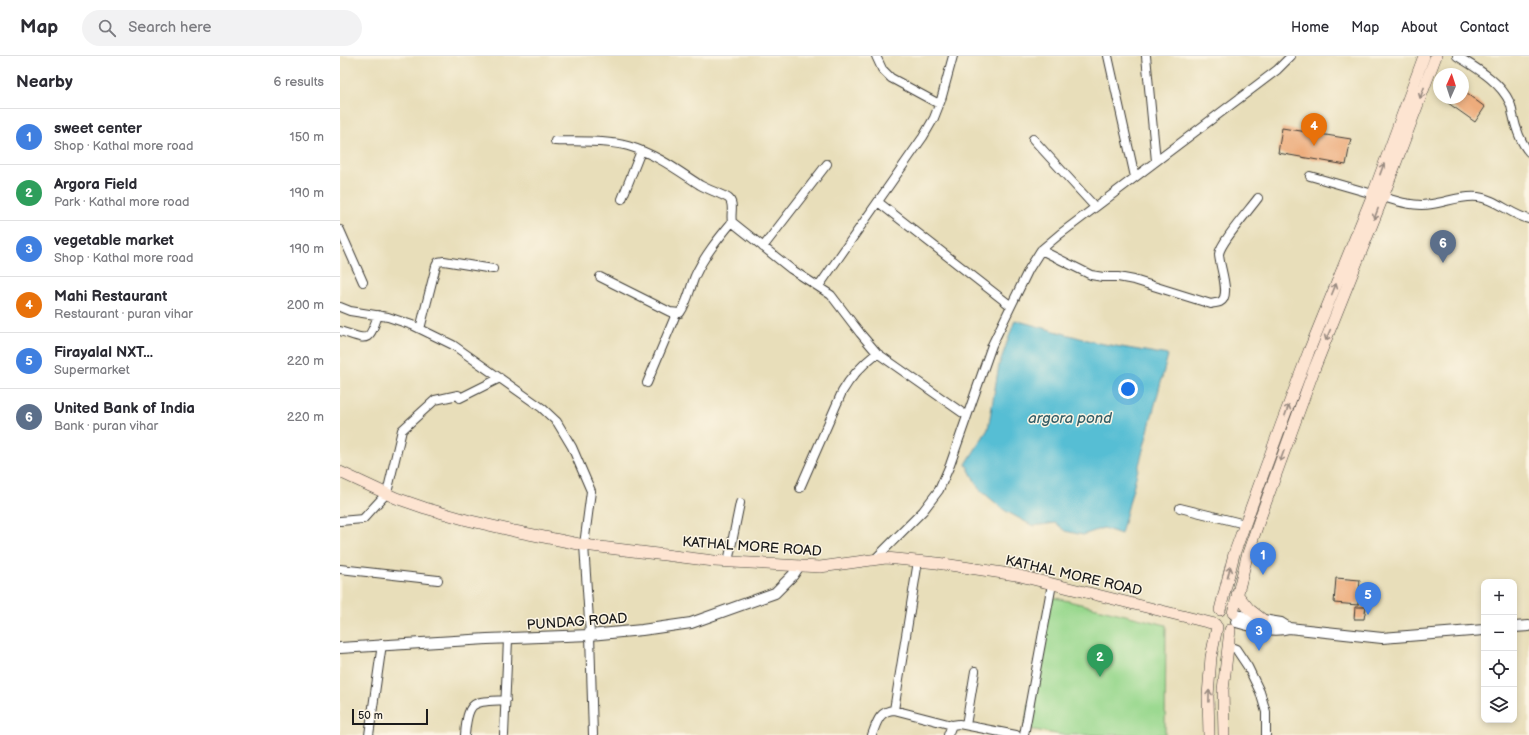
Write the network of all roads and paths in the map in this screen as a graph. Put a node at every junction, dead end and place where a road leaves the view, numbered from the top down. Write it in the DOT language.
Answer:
graph roads {
  1 [pos="876,56"];
  2 [pos="954,56"];
  3 [pos="1108,56"];
  4 [pos="1146,56"];
  5 [pos="1291,56"];
  6 [pos="1424,56"];
  7 [pos="1436,56"];
  8 [pos="1457,56"];
  9 [pos="939,104"];
  10 [pos="1033,138"];
  11 [pos="555,141"];
  12 [pos="641,151"];
  13 [pos="1529,152"];
  14 [pos="1156,161"];
  15 [pos="827,164"];
  16 [pos="1310,176"];
  17 [pos="1134,177"];
  18 [pos="1378,195"];
  19 [pos="1258,198"];
  20 [pos="622,199"];
  21 [pos="878,202"];
  22 [pos="1095,207"];
  23 [pos="1529,219"];
  24 [pos="732,222"];
  25 [pos="340,230"];
  26 [pos="763,247"];
  27 [pos="1041,250"];
  28 [pos="493,269"];
  29 [pos="600,277"];
  30 [pos="363,282"];
  31 [pos="819,286"];
  32 [pos="1012,306"];
  33 [pos="340,307"];
  34 [pos="676,314"];
  35 [pos="378,315"];
  36 [pos="420,329"];
  37 [pos="340,331"];
  38 [pos="877,353"];
  39 [pos="500,378"];
  40 [pos="647,383"];
  41 [pos="967,416"];
  42 [pos="340,472"];
  43 [pos="800,488"];
  44 [pos="387,494"];
  45 [pos="740,503"];
  46 [pos="1180,508"];
  47 [pos="340,521"];
  48 [pos="1245,524"];
  49 [pos="584,545"];
  50 [pos="874,560"];
  51 [pos="918,561"];
  52 [pos="728,562"];
  53 [pos="799,566"];
  54 [pos="340,569"];
  55 [pos="438,580"];
  56 [pos="1052,584"];
  57 [pos="1237,594"];
  58 [pos="1220,610"];
  59 [pos="1262,619"];
  60 [pos="1233,620"];
  61 [pos="1216,626"];
  62 [pos="1529,626"];
  63 [pos="1517,627"];
  64 [pos="1289,628"];
  65 [pos="1481,630"];
  66 [pos="590,635"];
  67 [pos="508,639"];
  68 [pos="382,644"];
  69 [pos="1228,646"];
  70 [pos="340,648"];
  71 [pos="975,671"];
  72 [pos="506,700"];
  73 [pos="894,710"];
  74 [pos="952,725"];
  75 [pos="966,725"];
  76 [pos="369,735"];
  77 [pos="465,735"];
  78 [pos="504,735"];
  79 [pos="593,735"];
  80 [pos="872,735"];
  81 [pos="948,735"];
  82 [pos="1016,735"];
  83 [pos="1024,735"];
  84 [pos="1209,735"];
  85 [pos="1224,735"];
  86 [pos="1266,735"];
  1 -- 9 [label="street"];
  2 -- 9 [label="street"];
  3 -- 17 [label="street"];
  4 -- 14 [label="street"];
  5 -- 14 [label="street"];
  18 -- 6 [label="main road, one-way"];
  7 -- 18 [label="main road, one-way"];
  8 -- 13 [label="street"];
  9 -- 21 [label="street"];
  10 -- 22 [label="street"];
  11 -- 12 [label="street"];
  12 -- 20 [label="street"];
  12 -- 24 [label="street"];
  14 -- 17 [label="street"];
  15 -- 26 [label="street"];
  16 -- 18 [label="street"];
  17 -- 22 [label="street"];
  18 -- 23 [label="street"];
  48 -- 18 [label="main road, one-way"];
  18 -- 57 [label="main road, one-way"];
  19 -- 27 [label="street"];
  21 -- 31 [label="street"];
  21 -- 32 [label="street"];
  22 -- 27 [label="street"];
  24 -- 26 [label="street"];
  24 -- 34 [label="street"];
  25 -- 30 [label="street"];
  26 -- 31 [label="street"];
  27 -- 32 [label="street"];
  28 -- 36 [label="street"];
  29 -- 34 [label="street"];
  31 -- 38 [label="street"];
  32 -- 41 [label="street"];
  33 -- 35 [label="street"];
  34 -- 40 [label="street"];
  35 -- 36 [label="street"];
  35 -- 37 [label="street"];
  36 -- 39 [label="street"];
  38 -- 41 [label="street"];
  38 -- 43 [label="street"];
  39 -- 44 [label="street"];
  39 -- 49 [label="street"];
  41 -- 50 [label="street"];
  42 -- 44 [label="main road, KATHAL MORE ROAD"];
  44 -- 47 [label="street"];
  44 -- 49 [label="main road, KATHAL MORE ROAD"];
  45 -- 52 [label="street"];
  46 -- 48 [label="street"];
  58 -- 48 [label="main road, one-way"];
  49 -- 52 [label="main road, KATHAL MORE ROAD"];
  49 -- 66 [label="street"];
  50 -- 51 [label="main road, KATHAL MORE ROAD"];
  50 -- 53 [label="main road, KATHAL MORE ROAD"];
  51 -- 56 [label="main road, KATHAL MORE ROAD"];
  51 -- 73 [label="street"];
  52 -- 53 [label="main road, KATHAL MORE ROAD"];
  53 -- 66 [label="street, PUNDAG ROAD"];
  54 -- 55 [label="street"];
  56 -- 61 [label="main road, KATHAL MORE ROAD"];
  56 -- 83 [label="street"];
  57 -- 59 [label="main road"];
  57 -- 60 [label="main road"];
  58 -- 60 [label="main road"];
  58 -- 61 [label="main road"];
  59 -- 60 [label="street"];
  59 -- 64 [label="street"];
  60 -- 61 [label="main road"];
  60 -- 64 [label="street"];
  60 -- 69 [label="main road"];
  84 -- 61 [label="main road, one-way"];
  62 -- 63 [label="street"];
  64 -- 65 [label="street"];
  66 -- 67 [label="street, PUNDAG ROAD"];
  66 -- 79 [label="street"];
  67 -- 68 [label="street, PUNDAG ROAD"];
  67 -- 72 [label="street"];
  68 -- 70 [label="street, PUNDAG ROAD"];
  68 -- 76 [label="street"];
  69 -- 85 [label="main road"];
  69 -- 86 [label="street"];
  71 -- 75 [label="street"];
  72 -- 77 [label="street"];
  72 -- 78 [label="street"];
  73 -- 74 [label="street"];
  73 -- 80 [label="street"];
  74 -- 75 [label="street"];
  74 -- 81 [label="street"];
  75 -- 82 [label="street"];
}
